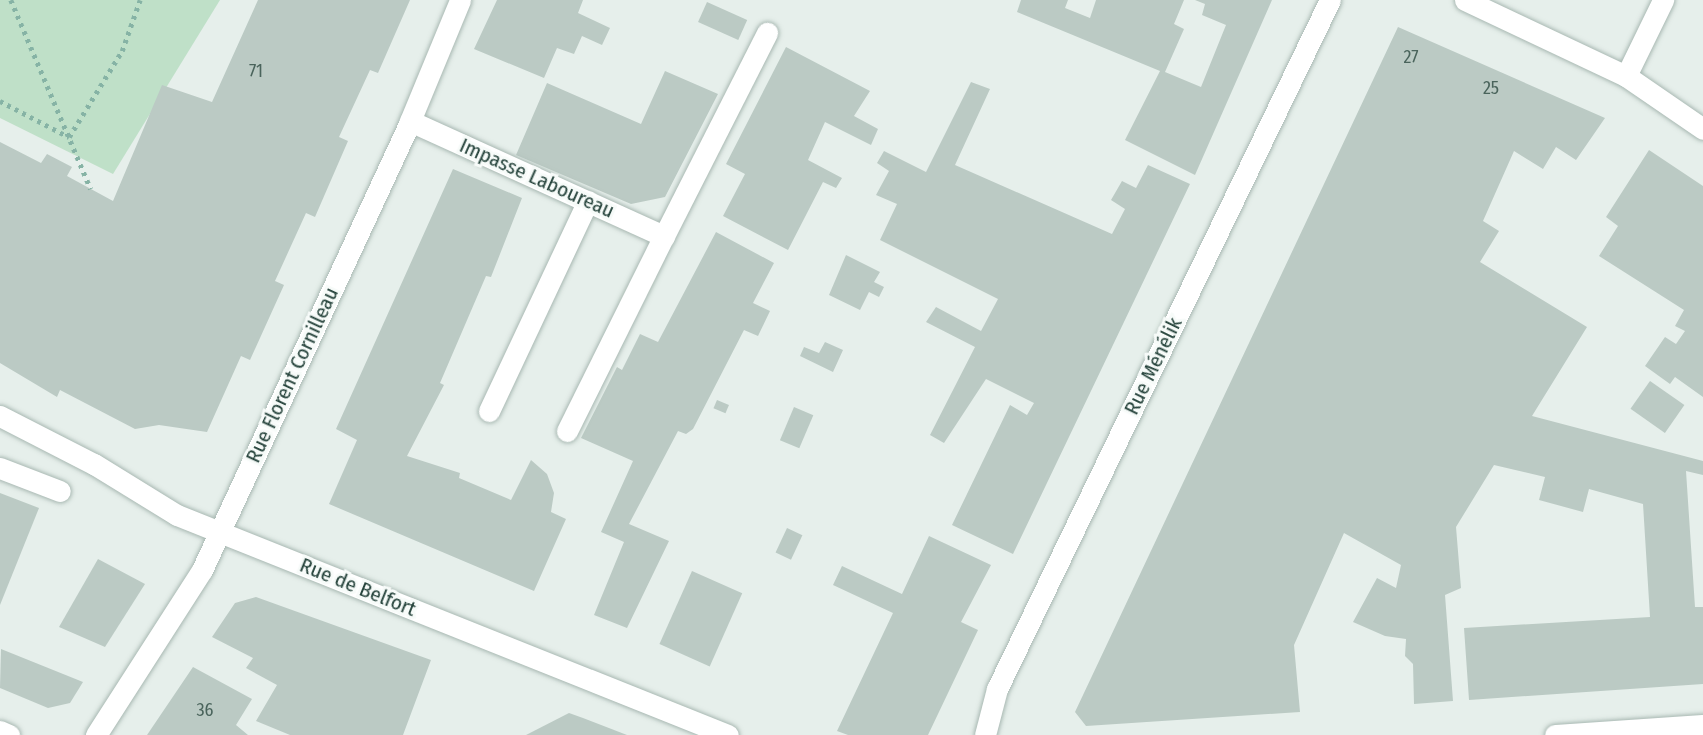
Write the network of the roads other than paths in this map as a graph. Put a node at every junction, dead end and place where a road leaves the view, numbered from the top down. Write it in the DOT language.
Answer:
graph roads {
  1 [pos="460,0"];
  2 [pos="1330,0"];
  3 [pos="1465,0"];
  4 [pos="1663,0"];
  5 [pos="767,33"];
  6 [pos="1626,76"];
  7 [pos="410,121"];
  8 [pos="1703,129"];
  9 [pos="588,201"];
  10 [pos="664,236"];
  11 [pos="489,411"];
  12 [pos="0,416"];
  13 [pos="567,431"];
  14 [pos="0,468"];
  15 [pos="60,491"];
  16 [pos="220,530"];
  17 [pos="1703,725"];
  18 [pos="0,731"];
  19 [pos="9,735"];
  20 [pos="96,735"];
  21 [pos="728,735"];
  22 [pos="985,735"];
  23 [pos="1555,735"];
  1 -- 7 [label="street, Rue Florent Cornilleau"];
  2 -- 22 [label="street, Rue Ménélik"];
  3 -- 6 [label="street"];
  4 -- 6 [label="street"];
  5 -- 10 [label="street"];
  6 -- 8 [label="street"];
  7 -- 9 [label="street, Impasse Laboureau"];
  7 -- 16 [label="street, Rue Florent Cornilleau"];
  9 -- 10 [label="street, Impasse Laboureau"];
  9 -- 11 [label="street"];
  10 -- 13 [label="street"];
  12 -- 16 [label="street, Rue de Belfort"];
  14 -- 15 [label="street"];
  16 -- 20 [label="street, Rue Florent Cornilleau"];
  16 -- 21 [label="street, Rue de Belfort"];
  17 -- 23 [label="street"];
  18 -- 19 [label="street"];
}
